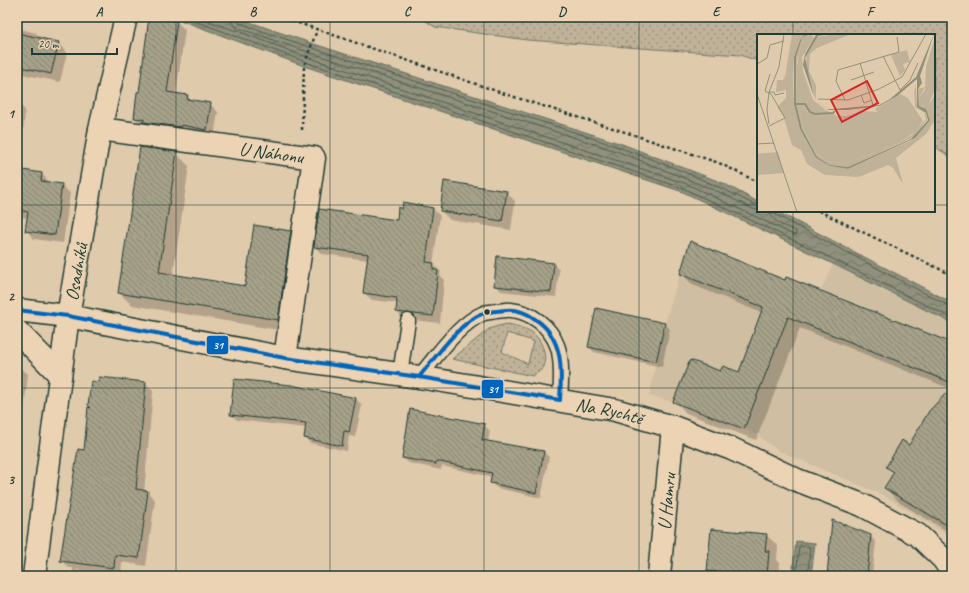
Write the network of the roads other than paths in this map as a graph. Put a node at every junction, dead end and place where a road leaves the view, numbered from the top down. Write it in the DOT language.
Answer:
graph roads {
  1 [pos="126,17"];
  2 [pos="100,129"];
  3 [pos="17,310"];
  4 [pos="68,316"];
  5 [pos="408,321"];
  6 [pos="17,331"];
  7 [pos="286,358"];
  8 [pos="60,375"];
  9 [pos="410,375"];
  10 [pos="560,400"];
  11 [pos="673,427"];
  12 [pos="952,572"];
  13 [pos="34,576"];
  14 [pos="659,576"];
  1 -- 2 [label="street, Osadníků"];
  2 -- 4 [label="street, Osadníků"];
  2 -- 7 [label="street, U Náhonu"];
  3 -- 4 [label="street, Na Rychtě"];
  4 -- 7 [label="street, Na Rychtě"];
  4 -- 8 [label="street, Osadníků"];
  5 -- 9 [label="lane"];
  6 -- 8 [label="street"];
  7 -- 9 [label="street, Na Rychtě"];
  8 -- 13 [label="street, Osadníků"];
  9 -- 10 [label="street, Na Rychtě"];
  9 -- 10 [label="lane"];
  10 -- 11 [label="street, Na Rychtě"];
  11 -- 12 [label="street, Na Rychtě"];
  11 -- 14 [label="street, U Hamru"];
}
